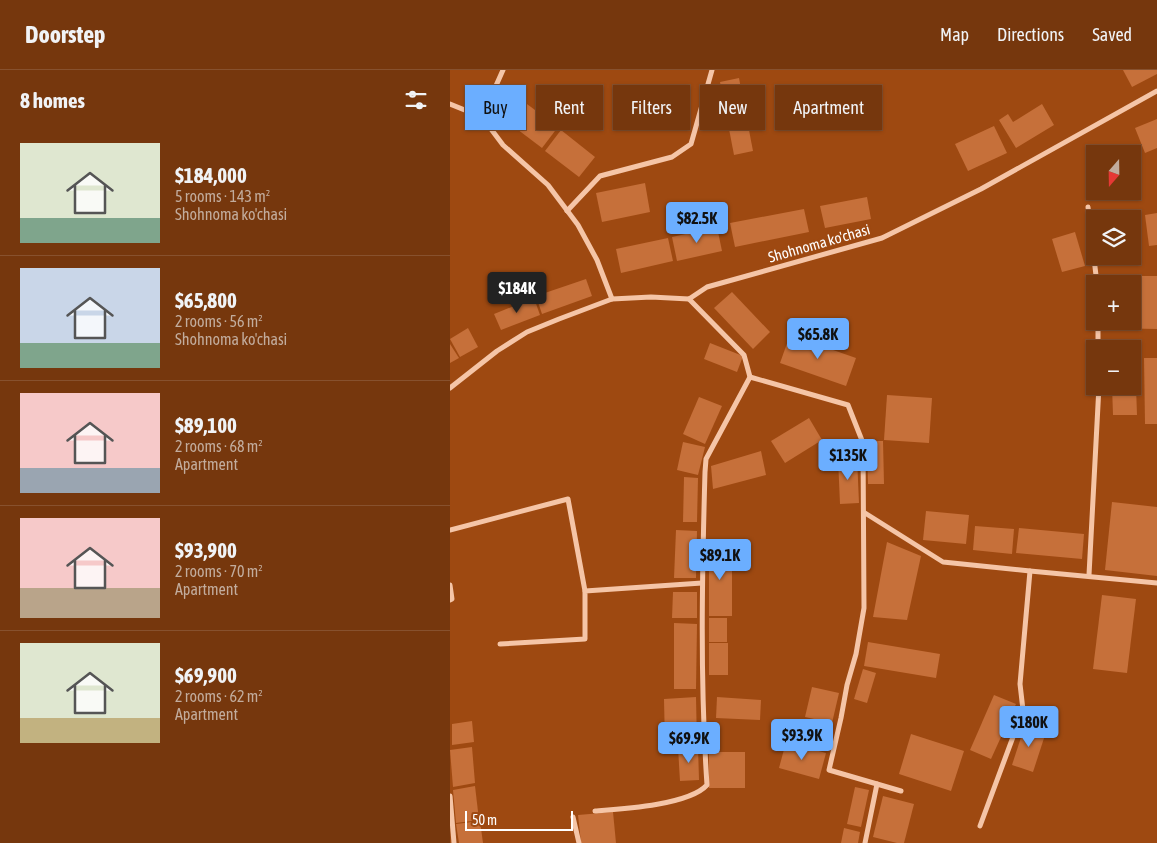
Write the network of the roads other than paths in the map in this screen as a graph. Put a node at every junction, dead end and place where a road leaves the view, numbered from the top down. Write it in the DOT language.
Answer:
graph roads {
  1 [pos="503,70"];
  2 [pos="712,70"];
  3 [pos="496,85"];
  4 [pos="1157,90"];
  5 [pos="450,104"];
  6 [pos="465,110"];
  7 [pos="492,130"];
  8 [pos="1088,207"];
  9 [pos="568,211"];
  10 [pos="1096,275"];
  11 [pos="612,299"];
  12 [pos="688,299"];
  13 [pos="750,377"];
  14 [pos="450,388"];
  15 [pos="1099,395"];
  16 [pos="864,513"];
  17 [pos="450,530"];
  18 [pos="1030,570"];
  19 [pos="1089,575"];
  20 [pos="702,583"];
  21 [pos="1157,583"];
  22 [pos="450,586"];
  23 [pos="585,591"];
  24 [pos="450,600"];
  25 [pos="500,644"];
  26 [pos="877,784"];
  27 [pos="901,791"];
  28 [pos="450,796"];
  29 [pos="595,811"];
  30 [pos="573,817"];
  31 [pos="980,826"];
  32 [pos="454,843"];
  33 [pos="579,843"];
  34 [pos="864,843"];
  1 -- 3 [label="street"];
  2 -- 9 [label="street"];
  4 -- 12 [label="street, Shohnoma ko'chasi"];
  5 -- 6 [label="street"];
  7 -- 9 [label="street"];
  8 -- 10 [label="street"];
  9 -- 11 [label="street"];
  11 -- 12 [label="street"];
  11 -- 14 [label="street"];
  12 -- 13 [label="street"];
  13 -- 16 [label="street"];
  13 -- 20 [label="street"];
  15 -- 19 [label="street"];
  16 -- 18 [label="street"];
  16 -- 26 [label="street"];
  17 -- 23 [label="street"];
  18 -- 19 [label="street"];
  18 -- 31 [label="street"];
  19 -- 21 [label="street"];
  20 -- 23 [label="street"];
  20 -- 29 [label="street"];
  22 -- 24 [label="street"];
  23 -- 25 [label="street"];
  26 -- 27 [label="street"];
  26 -- 34 [label="street"];
  28 -- 32 [label="street"];
  30 -- 33 [label="street"];
}
